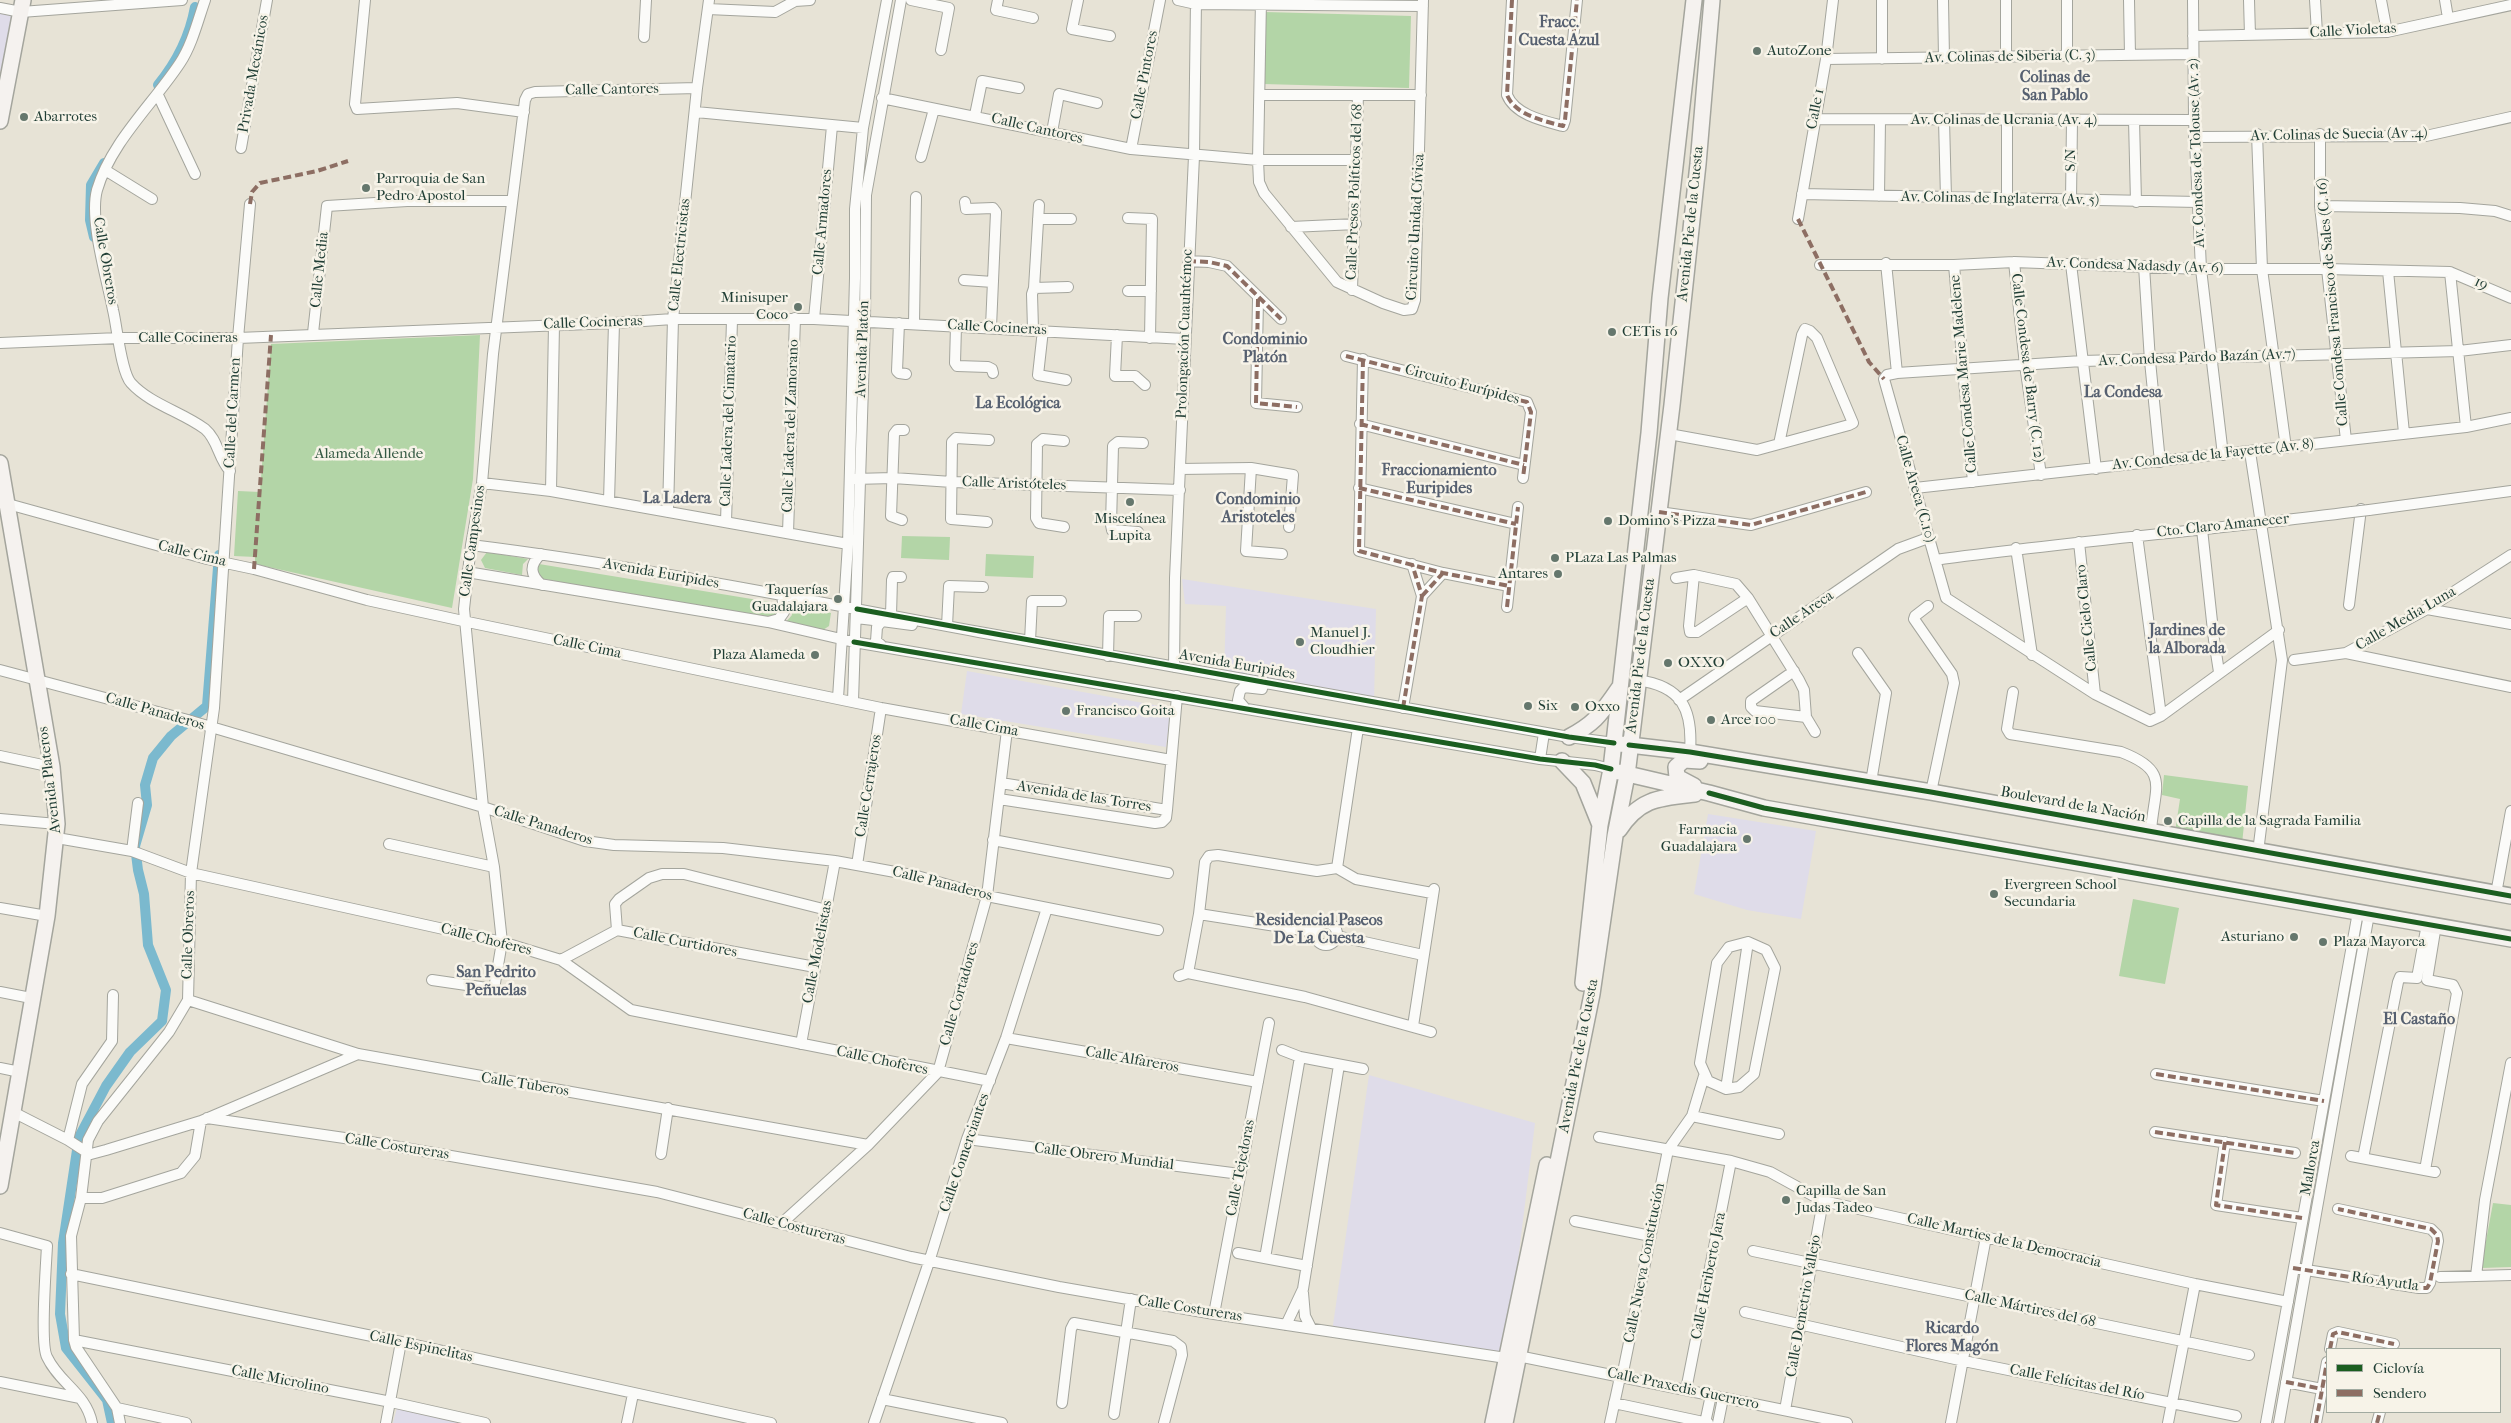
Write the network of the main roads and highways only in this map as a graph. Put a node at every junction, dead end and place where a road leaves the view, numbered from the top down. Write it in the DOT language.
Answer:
graph roads {
  1 [pos="1694,0"];
  2 [pos="1712,0"];
  3 [pos="22,6"];
  4 [pos="0,121"];
  5 [pos="0,463"];
  6 [pos="1620,687"];
  7 [pos="1569,737"];
  8 [pos="1614,743"];
  9 [pos="1629,745"];
  10 [pos="1562,761"];
  11 [pos="1779,767"];
  12 [pos="1611,769"];
  13 [pos="1627,775"];
  14 [pos="1709,793"];
  15 [pos="1600,825"];
  16 [pos="1615,836"];
  17 [pos="2504,895"];
  18 [pos="2511,939"];
  19 [pos="4,1144"];
  20 [pos="0,1186"];
  21 [pos="1512,1357"];
  22 [pos="1493,1423"];
  23 [pos="1505,1423"];
  1 -- 6 [label="main road, Avenida Pie de la Cuesta"];
  2 -- 9 [label="main road, Avenida Pie de la Cuesta"];
  3 -- 4 [label="main road"];
  5 -- 19 [label="main road, Avenida Plateros"];
  6 -- 7 [label="main road"];
  6 -- 8 [label="main road, Avenida Pie de la Cuesta"];
  8 -- 9 [label="main road, Boulevard de la Nación"];
  8 -- 12 [label="main road, Avenida Pie de la Cuesta"];
  9 -- 11 [label="main road, Boulevard de la Nación"];
  9 -- 13 [label="main road, Avenida Pie de la Cuesta"];
  10 -- 15 [label="main road"];
  11 -- 14 [label="main road"];
  11 -- 17 [label="main road, Boulevard de la Nación"];
  12 -- 13 [label="main road"];
  12 -- 15 [label="main road, Avenida Pie de la Cuesta"];
  13 -- 14 [label="main road"];
  13 -- 16 [label="main road, Avenida Pie de la Cuesta"];
  14 -- 16 [label="main road"];
  14 -- 18 [label="main road"];
  15 -- 21 [label="main road, Avenida Pie de la Cuesta"];
  16 -- 21 [label="main road, Avenida Pie de la Cuesta"];
  19 -- 20 [label="main road, Avenida Plateros"];
  21 -- 22 [label="main road, Avenida Pie de la Cuesta"];
  21 -- 23 [label="main road, Avenida Pie de la Cuesta"];
}
